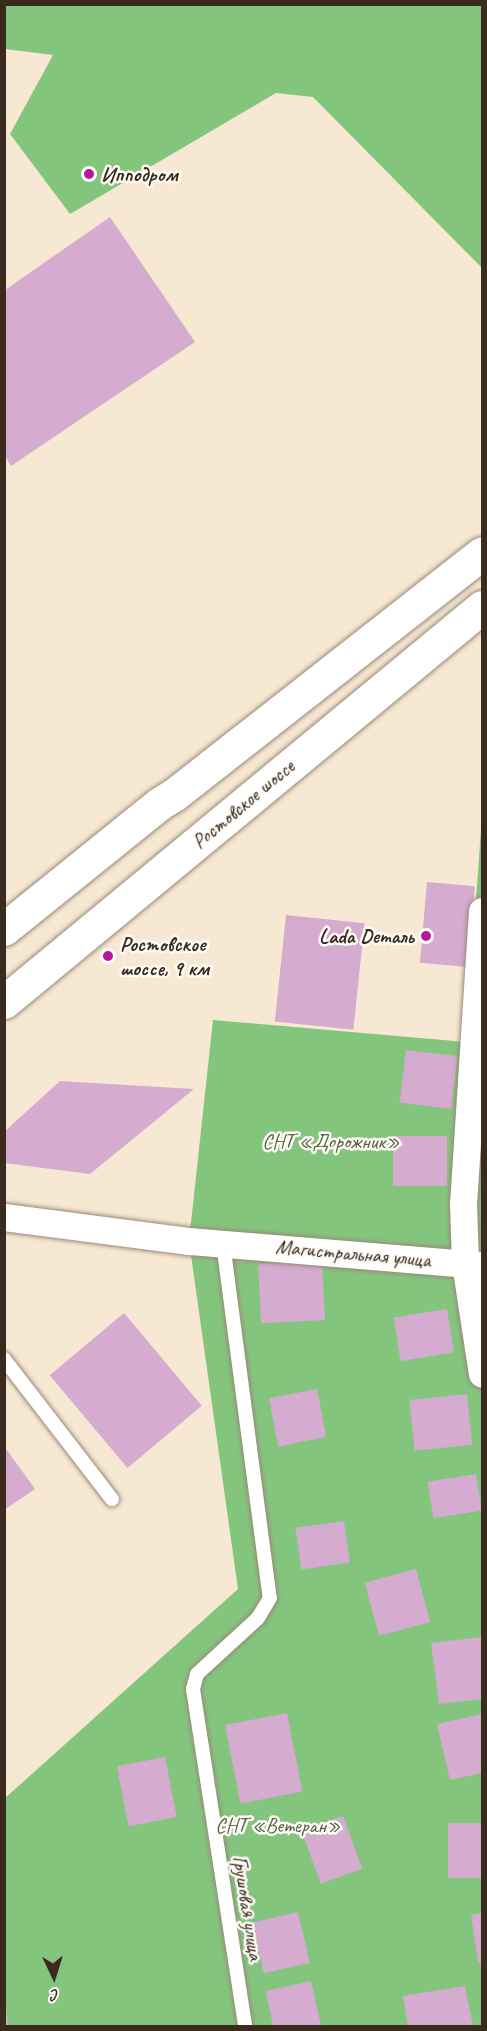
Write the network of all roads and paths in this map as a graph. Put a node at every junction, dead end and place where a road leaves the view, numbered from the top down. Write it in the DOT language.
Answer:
graph roads {
  1 [pos="483,553"];
  2 [pos="481,612"];
  3 [pos="483,912"];
  4 [pos="4,929"];
  5 [pos="4,1002"];
  6 [pos="4,1217"];
  7 [pos="223,1243"];
  8 [pos="474,1264"];
  9 [pos="4,1359"];
  10 [pos="483,1374"];
  11 [pos="112,1499"];
  12 [pos="245,2026"];
  1 -- 4 [label="highway"];
  2 -- 5 [label="highway, Ростовское шоссе"];
  3 -- 8 [label="street"];
  6 -- 7 [label="street, Магистральная улица"];
  7 -- 8 [label="street, Магистральная улица"];
  7 -- 12 [label="lane, Грушовая улица"];
  8 -- 10 [label="street"];
  9 -- 11 [label="lane"];
}
